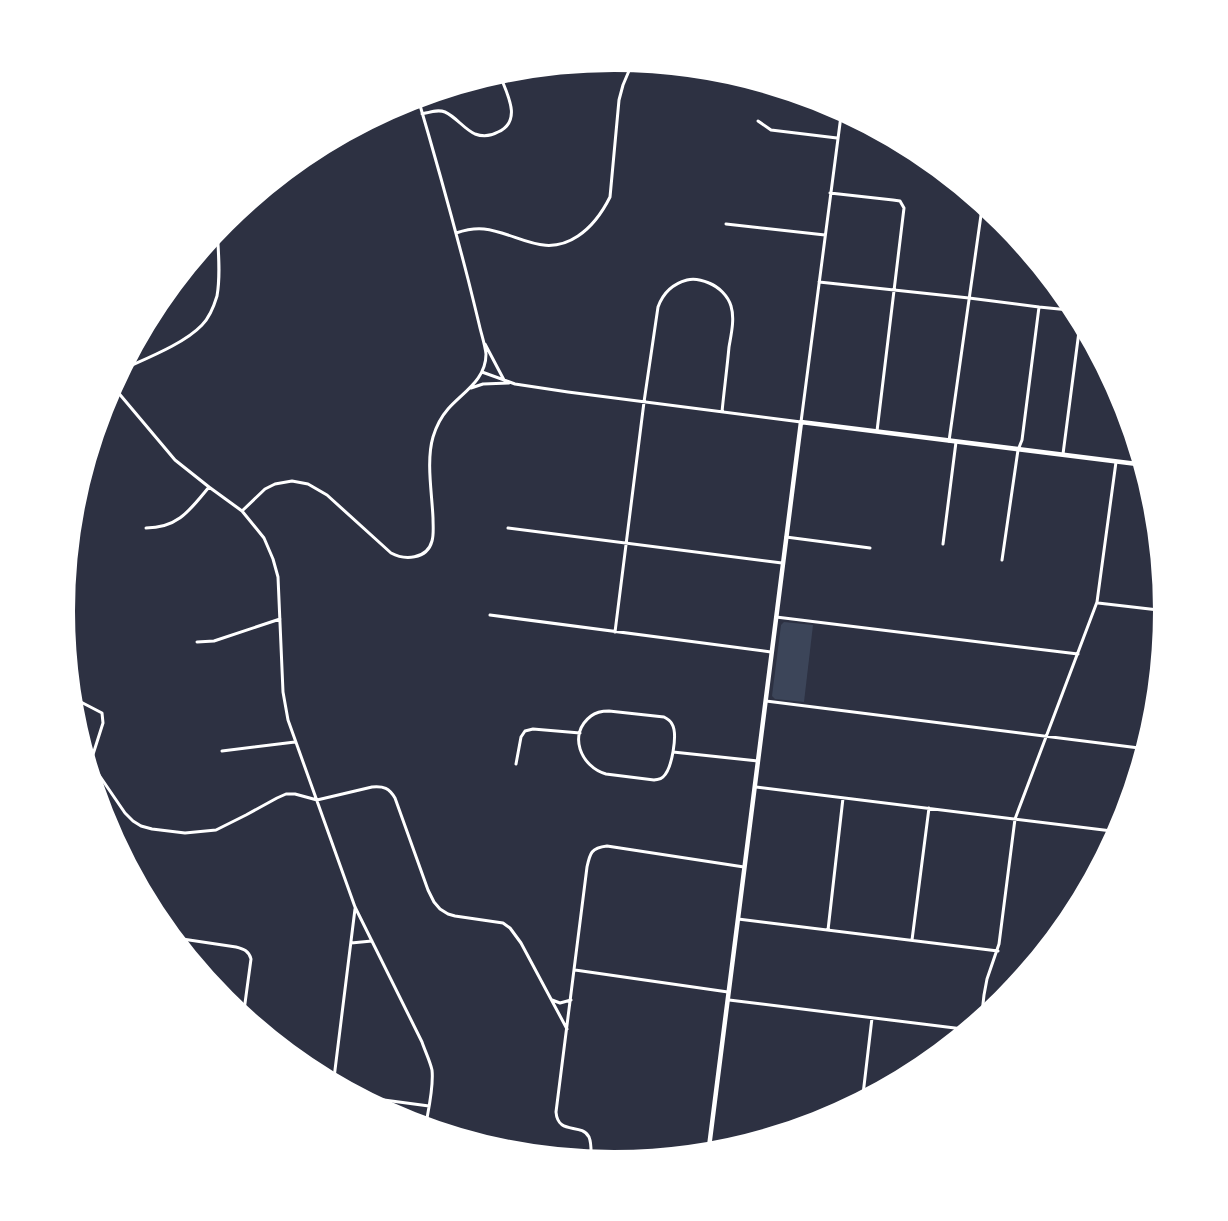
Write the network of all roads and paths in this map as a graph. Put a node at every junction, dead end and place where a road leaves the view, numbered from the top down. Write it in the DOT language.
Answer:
graph roads {
  1 [pos="630,68"];
  2 [pos="501,80"];
  3 [pos="419,104"];
  4 [pos="422,114"];
  5 [pos="840,117"];
  6 [pos="758,121"];
  7 [pos="837,138"];
  8 [pos="830,193"];
  9 [pos="982,211"];
  10 [pos="726,224"];
  11 [pos="456,233"];
  12 [pos="825,235"];
  13 [pos="218,240"];
  14 [pos="819,282"];
  15 [pos="895,289"];
  16 [pos="969,298"];
  17 [pos="1039,307"];
  18 [pos="1065,310"];
  19 [pos="1079,331"];
  20 [pos="483,340"];
  21 [pos="129,366"];
  22 [pos="482,372"];
  23 [pos="504,380"];
  24 [pos="511,382"];
  25 [pos="469,388"];
  26 [pos="117,391"];
  27 [pos="644,402"];
  28 [pos="722,412"];
  29 [pos="801,422"];
  30 [pos="877,431"];
  31 [pos="949,441"];
  32 [pos="956,442"];
  33 [pos="1018,450"];
  34 [pos="1063,454"];
  35 [pos="1116,460"];
  36 [pos="1136,463"];
  37 [pos="209,488"];
  38 [pos="242,511"];
  39 [pos="146,528"];
  40 [pos="508,528"];
  41 [pos="786,537"];
  42 [pos="626,543"];
  43 [pos="944,544"];
  44 [pos="870,548"];
  45 [pos="1002,560"];
  46 [pos="782,563"];
  47 [pos="1097,602"];
  48 [pos="1157,610"];
  49 [pos="490,615"];
  50 [pos="776,617"];
  51 [pos="280,619"];
  52 [pos="615,632"];
  53 [pos="197,642"];
  54 [pos="771,652"];
  55 [pos="1078,654"];
  56 [pos="79,701"];
  57 [pos="766,701"];
  58 [pos="580,733"];
  59 [pos="1045,736"];
  60 [pos="295,742"];
  61 [pos="1139,748"];
  62 [pos="222,752"];
  63 [pos="673,752"];
  64 [pos="91,755"];
  65 [pos="758,761"];
  66 [pos="516,764"];
  67 [pos="96,773"];
  68 [pos="755,787"];
  69 [pos="843,797"];
  70 [pos="317,800"];
  71 [pos="929,808"];
  72 [pos="1015,819"];
  73 [pos="1110,831"];
  74 [pos="744,867"];
  75 [pos="356,907"];
  76 [pos="738,920"];
  77 [pos="828,930"];
  78 [pos="181,938"];
  79 [pos="912,940"];
  80 [pos="372,941"];
  81 [pos="351,944"];
  82 [pos="998,951"];
  83 [pos="575,970"];
  84 [pos="729,992"];
  85 [pos="551,999"];
  86 [pos="571,1000"];
  87 [pos="727,1000"];
  88 [pos="244,1008"];
  89 [pos="982,1009"];
  90 [pos="872,1018"];
  91 [pos="567,1029"];
  92 [pos="960,1029"];
  93 [pos="334,1076"];
  94 [pos="862,1093"];
  95 [pos="376,1099"];
  96 [pos="429,1106"];
  97 [pos="427,1120"];
  98 [pos="709,1145"];
  99 [pos="591,1153"];
  1 -- 11 [label="street"];
  2 -- 4 [label="street"];
  3 -- 4 [label="street"];
  4 -- 11 [label="street"];
  5 -- 7 [label="street"];
  6 -- 7 [label="street"];
  7 -- 8 [label="street"];
  8 -- 12 [label="street"];
  8 -- 15 [label="street"];
  9 -- 16 [label="street"];
  10 -- 12 [label="street"];
  11 -- 20 [label="street"];
  12 -- 14 [label="street"];
  13 -- 21 [label="street"];
  14 -- 15 [label="street"];
  14 -- 29 [label="street"];
  15 -- 16 [label="street"];
  15 -- 30 [label="street"];
  16 -- 17 [label="street"];
  16 -- 31 [label="street"];
  17 -- 18 [label="street"];
  17 -- 33 [label="street"];
  19 -- 34 [label="street"];
  20 -- 22 [label="street"];
  20 -- 23 [label="street"];
  22 -- 23 [label="street"];
  22 -- 25 [label="street"];
  23 -- 24 [label="street"];
  24 -- 25 [label="street"];
  24 -- 27 [label="street"];
  25 -- 38 [label="street"];
  26 -- 37 [label="street"];
  27 -- 28 [label="street"];
  27 -- 28 [label="street"];
  27 -- 42 [label="street"];
  28 -- 29 [label="street"];
  29 -- 30 [label="street"];
  29 -- 41 [label="street"];
  30 -- 31 [label="street"];
  31 -- 32 [label="street"];
  32 -- 33 [label="street"];
  32 -- 43 [label="street"];
  33 -- 34 [label="street"];
  33 -- 45 [label="street"];
  34 -- 35 [label="street"];
  35 -- 36 [label="street"];
  35 -- 47 [label="street"];
  37 -- 38 [label="street"];
  37 -- 39 [label="street"];
  38 -- 51 [label="street"];
  40 -- 42 [label="street"];
  41 -- 44 [label="street"];
  41 -- 46 [label="street"];
  42 -- 46 [label="street"];
  42 -- 52 [label="street"];
  46 -- 50 [label="street"];
  47 -- 48 [label="street"];
  47 -- 55 [label="street"];
  49 -- 52 [label="street"];
  50 -- 54 [label="street"];
  50 -- 55 [label="street"];
  51 -- 53 [label="street"];
  51 -- 60 [label="street"];
  52 -- 54 [label="street"];
  54 -- 57 [label="street"];
  55 -- 59 [label="street"];
  56 -- 64 [label="street"];
  57 -- 59 [label="street"];
  57 -- 65 [label="street"];
  58 -- 63 [label="street"];
  58 -- 63 [label="street"];
  58 -- 66 [label="street"];
  59 -- 61 [label="street"];
  59 -- 72 [label="street"];
  60 -- 62 [label="street"];
  60 -- 70 [label="street"];
  63 -- 65 [label="street"];
  65 -- 68 [label="street"];
  67 -- 70 [label="street"];
  68 -- 69 [label="street"];
  68 -- 74 [label="street"];
  69 -- 71 [label="street"];
  69 -- 77 [label="street"];
  70 -- 75 [label="street"];
  70 -- 85 [label="street"];
  71 -- 72 [label="street"];
  71 -- 79 [label="street"];
  72 -- 73 [label="street"];
  72 -- 82 [label="street"];
  74 -- 76 [label="street"];
  74 -- 83 [label="street"];
  75 -- 80 [label="street"];
  75 -- 81 [label="street"];
  76 -- 77 [label="street"];
  76 -- 84 [label="street"];
  77 -- 79 [label="street"];
  78 -- 88 [label="street"];
  79 -- 82 [label="street"];
  80 -- 81 [label="street"];
  80 -- 96 [label="street"];
  81 -- 93 [label="street"];
  82 -- 89 [label="street"];
  83 -- 84 [label="street"];
  83 -- 86 [label="street"];
  84 -- 87 [label="street"];
  85 -- 86 [label="street"];
  85 -- 91 [label="street"];
  86 -- 91 [label="street"];
  87 -- 90 [label="street"];
  87 -- 98 [label="street"];
  90 -- 92 [label="street"];
  90 -- 94 [label="street"];
  91 -- 99 [label="street"];
  95 -- 96 [label="street"];
  96 -- 97 [label="street"];
}
